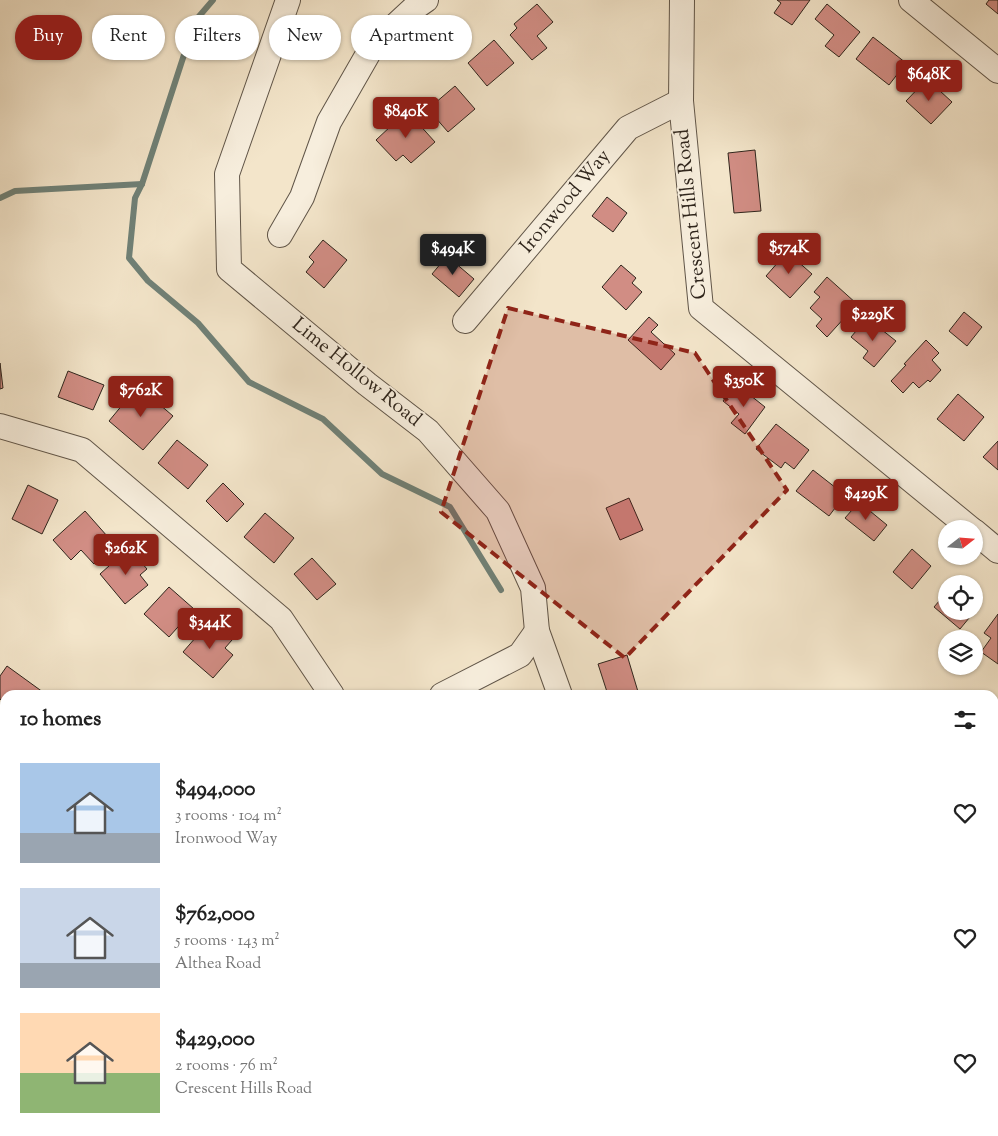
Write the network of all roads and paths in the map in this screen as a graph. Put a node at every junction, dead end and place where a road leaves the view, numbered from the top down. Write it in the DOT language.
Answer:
graph roads {
  1 [pos="288,0"];
  2 [pos="426,0"];
  3 [pos="682,0"];
  4 [pos="911,0"];
  5 [pos="998,71"];
  6 [pos="681,101"];
  7 [pos="280,235"];
  8 [pos="465,321"];
  9 [pos="0,426"];
  10 [pos="960,520"];
  11 [pos="983,539"];
  12 [pos="998,551"];
  13 [pos="538,631"];
  14 [pos="329,690"];
  15 [pos="452,690"];
  16 [pos="558,690"];
  1 -- 13 [label="street, Lime Hollow Road"];
  2 -- 7 [label="street"];
  3 -- 6 [label="street, Crescent Hills Road"];
  4 -- 5 [label="street"];
  6 -- 8 [label="street, Ironwood Way"];
  6 -- 10 [label="street, Crescent Hills Road"];
  9 -- 14 [label="street"];
  11 -- 12 [label="street, Crescent Hills Road"];
  13 -- 15 [label="street"];
  13 -- 16 [label="street, Lime Hollow Road"];
}
